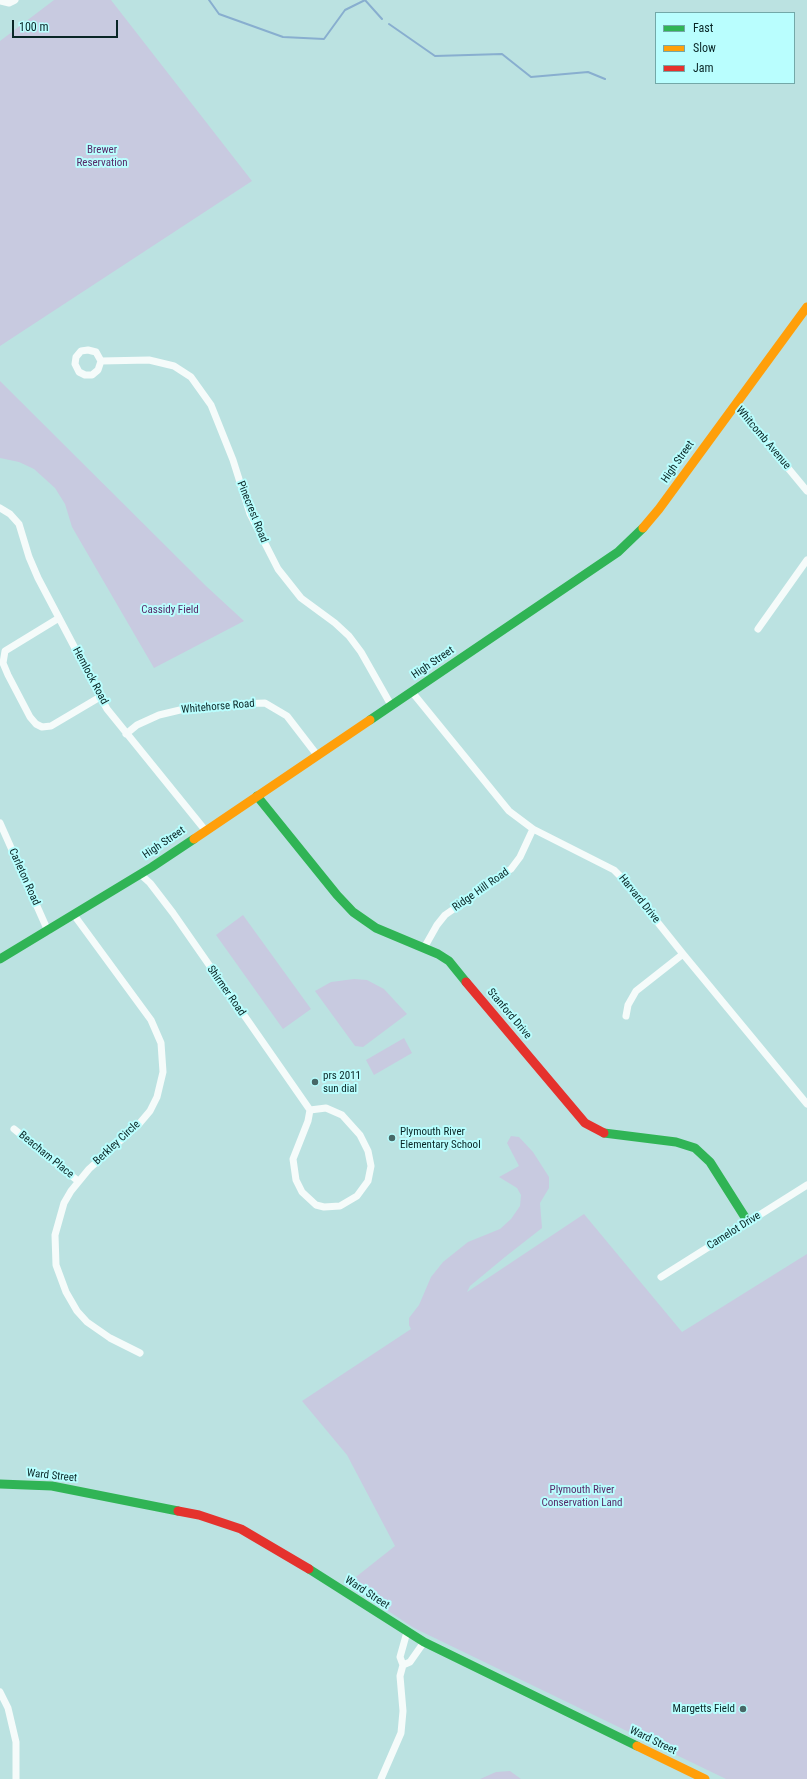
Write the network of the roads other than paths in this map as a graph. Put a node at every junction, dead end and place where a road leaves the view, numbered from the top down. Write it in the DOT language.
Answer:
graph roads {
  1 [pos="15,0"];
  2 [pos="0,1"];
  3 [pos="807,307"];
  4 [pos="101,361"];
  5 [pos="735,404"];
  6 [pos="807,491"];
  7 [pos="0,508"];
  8 [pos="807,560"];
  9 [pos="59,618"];
  10 [pos="758,629"];
  11 [pos="412,692"];
  12 [pos="100,697"];
  13 [pos="391,705"];
  14 [pos="126,734"];
  15 [pos="317,755"];
  16 [pos="257,796"];
  17 [pos="0,823"];
  18 [pos="533,829"];
  19 [pos="205,830"];
  20 [pos="140,874"];
  21 [pos="74,915"];
  22 [pos="48,931"];
  23 [pos="424,948"];
  24 [pos="683,954"];
  25 [pos="0,959"];
  26 [pos="626,1016"];
  27 [pos="807,1104"];
  28 [pos="310,1110"];
  29 [pos="14,1129"];
  30 [pos="78,1181"];
  31 [pos="807,1185"];
  32 [pos="748,1222"];
  33 [pos="661,1276"];
  34 [pos="140,1353"];
  35 [pos="0,1484"];
  36 [pos="407,1632"];
  37 [pos="424,1642"];
  38 [pos="403,1665"];
  39 [pos="0,1692"];
  40 [pos="16,1779"];
  41 [pos="380,1779"];
  42 [pos="705,1779"];
  1 -- 2 [label="street"];
  3 -- 5 [label="street, High Street"];
  4 -- 13 [label="street, Pinecrest Road"];
  5 -- 6 [label="street, Whitcomb Avenue"];
  5 -- 11 [label="street, High Street"];
  7 -- 9 [label="street, Hemlock Road"];
  8 -- 10 [label="street"];
  9 -- 12 [label="street, Hemlock Road"];
  9 -- 12 [label="street"];
  11 -- 13 [label="street, High Street"];
  11 -- 18 [label="street, Harvard Drive"];
  12 -- 14 [label="street, Hemlock Road"];
  13 -- 15 [label="street, High Street"];
  14 -- 15 [label="street, Whitehorse Road"];
  14 -- 19 [label="street, Hemlock Road"];
  15 -- 16 [label="street, High Street"];
  16 -- 19 [label="street, High Street"];
  16 -- 23 [label="street, Stanford Drive"];
  17 -- 22 [label="street, Carleton Road"];
  18 -- 23 [label="street, Ridge Hill Road"];
  18 -- 24 [label="street, Harvard Drive"];
  19 -- 20 [label="street, High Street"];
  20 -- 21 [label="street, High Street"];
  20 -- 28 [label="street, Shirmer Road"];
  21 -- 22 [label="street, High Street"];
  21 -- 30 [label="street, Berkley Circle"];
  22 -- 25 [label="street, High Street"];
  23 -- 32 [label="street, Stanford Drive"];
  24 -- 26 [label="street"];
  24 -- 27 [label="street, Harvard Drive"];
  28 -- 28 [label="street"];
  29 -- 30 [label="street, Beacham Place"];
  30 -- 34 [label="street, Berkley Circle"];
  31 -- 32 [label="street, Camelot Drive"];
  32 -- 33 [label="street, Camelot Drive"];
  35 -- 36 [label="street, Ward Street"];
  36 -- 37 [label="street, Ward Street"];
  36 -- 38 [label="street"];
  37 -- 38 [label="street"];
  37 -- 42 [label="street, Ward Street"];
  38 -- 41 [label="street"];
  39 -- 40 [label="street"];
}
